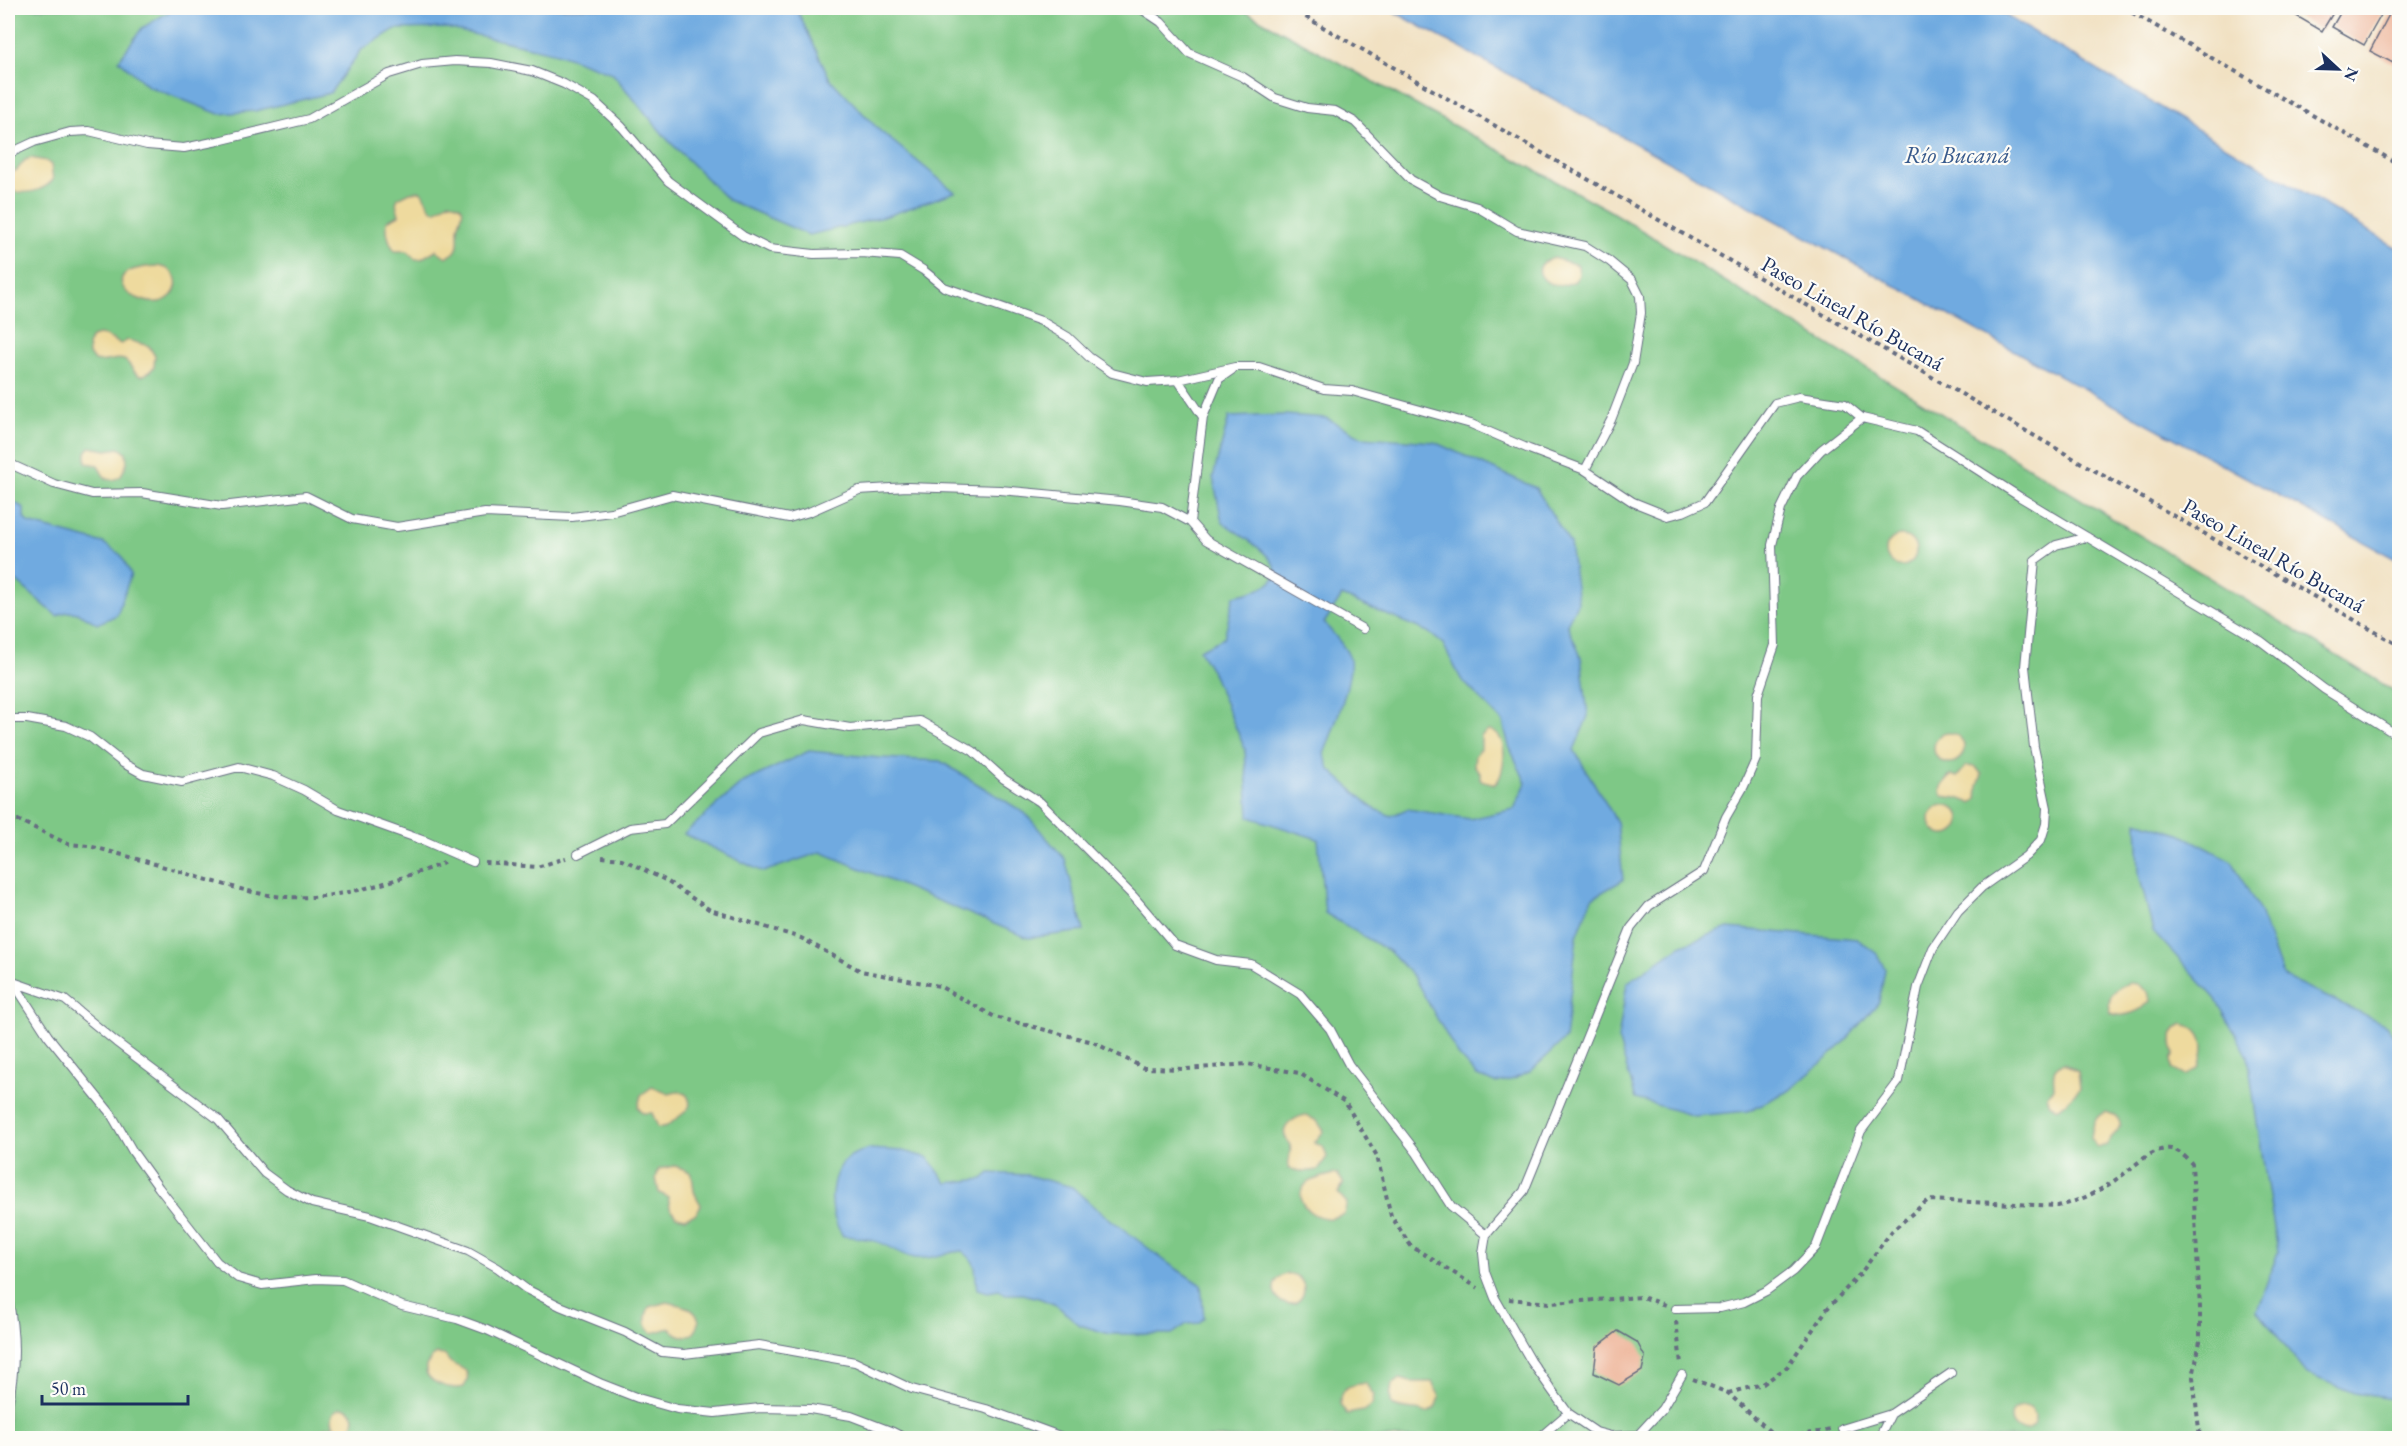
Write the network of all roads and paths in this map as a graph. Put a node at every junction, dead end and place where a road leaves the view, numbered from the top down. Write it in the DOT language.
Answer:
graph roads {
  1 [pos="1140,8"];
  2 [pos="1290,8"];
  3 [pos="2124,8"];
  4 [pos="8,154"];
  5 [pos="2400,165"];
  6 [pos="1235,367"];
  7 [pos="1178,380"];
  8 [pos="1203,417"];
  9 [pos="1862,418"];
  10 [pos="8,463"];
  11 [pos="1585,470"];
  12 [pos="1190,522"];
  13 [pos="2087,537"];
  14 [pos="1363,629"];
  15 [pos="2400,646"];
  16 [pos="8,719"];
  17 [pos="2400,737"];
  18 [pos="8,819"];
  19 [pos="578,854"];
  20 [pos="446,862"];
  21 [pos="473,862"];
  22 [pos="10,978"];
  23 [pos="8,999"];
  24 [pos="1486,1235"];
  25 [pos="8,1298"];
  26 [pos="1495,1298"];
  27 [pos="1675,1309"];
  28 [pos="1951,1373"];
  29 [pos="1682,1375"];
  30 [pos="1728,1393"];
  31 [pos="8,1404"];
  32 [pos="1568,1413"];
  33 [pos="1892,1414"];
  34 [pos="1842,1429"];
  35 [pos="1637,1437"];
  36 [pos="905,1438"];
  37 [pos="1065,1438"];
  38 [pos="1539,1438"];
  39 [pos="1777,1438"];
  40 [pos="1781,1438"];
  41 [pos="1879,1438"];
  42 [pos="2200,1438"];
  1 -- 11 [label="lane"];
  2 -- 15 [label="path, Paseo Lineal Río Bucaná"];
  3 -- 5 [label="path"];
  4 -- 7 [label="lane"];
  6 -- 7 [label="lane"];
  6 -- 8 [label="lane"];
  6 -- 11 [label="lane"];
  7 -- 8 [label="lane"];
  8 -- 12 [label="lane"];
  9 -- 11 [label="lane"];
  9 -- 13 [label="lane"];
  9 -- 24 [label="lane"];
  10 -- 12 [label="lane"];
  12 -- 14 [label="lane"];
  13 -- 17 [label="lane"];
  13 -- 27 [label="lane"];
  16 -- 21 [label="lane"];
  18 -- 20 [label="path"];
  19 -- 21 [label="path"];
  19 -- 24 [label="lane"];
  19 -- 26 [label="path"];
  22 -- 23 [label="lane"];
  22 -- 36 [label="lane"];
  22 -- 37 [label="lane"];
  24 -- 26 [label="lane"];
  25 -- 31 [label="lane"];
  26 -- 27 [label="path"];
  26 -- 32 [label="lane"];
  27 -- 29 [label="path"];
  28 -- 33 [label="lane"];
  29 -- 30 [label="path"];
  29 -- 35 [label="lane"];
  30 -- 39 [label="path"];
  30 -- 42 [label="path"];
  32 -- 35 [label="lane"];
  32 -- 38 [label="lane"];
  33 -- 34 [label="lane"];
  33 -- 41 [label="lane"];
  34 -- 40 [label="path"];
}
